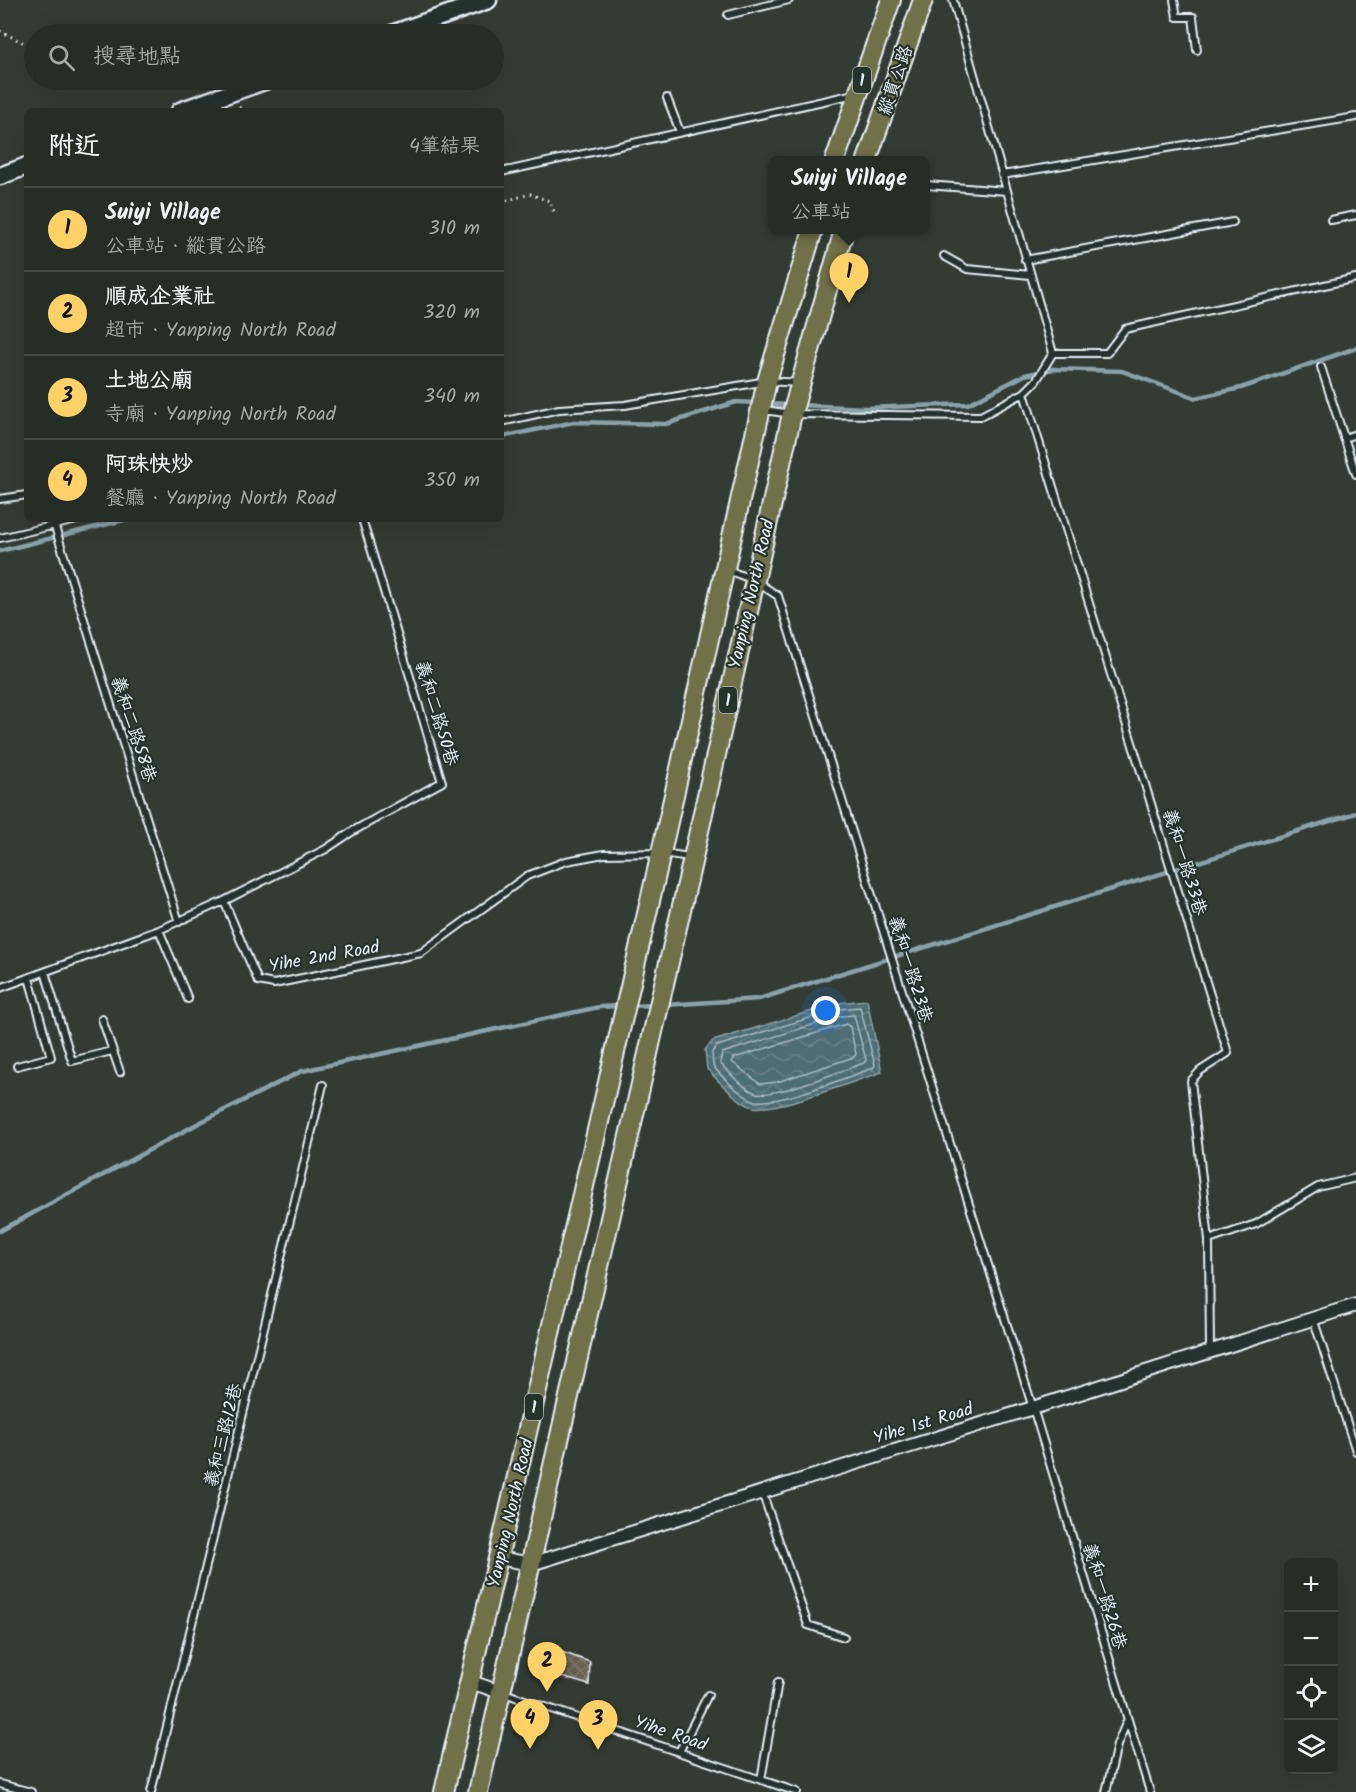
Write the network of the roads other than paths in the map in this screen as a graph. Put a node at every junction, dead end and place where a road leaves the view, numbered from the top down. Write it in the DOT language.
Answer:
graph roads {
  1 [pos="488,0"];
  2 [pos="789,0"];
  3 [pos="891,0"];
  4 [pos="923,0"];
  5 [pos="952,0"];
  6 [pos="1174,0"];
  7 [pos="728,15"];
  8 [pos="420,24"];
  9 [pos="1197,50"];
  10 [pos="239,90"];
  11 [pos="857,94"];
  12 [pos="667,98"];
  13 [pos="188,108"];
  14 [pos="1356,117"];
  15 [pos="680,132"];
  16 [pos="836,156"];
  17 [pos="868,156"];
  18 [pos="24,167"];
  19 [pos="504,171"];
  20 [pos="1002,175"];
  21 [pos="0,176"];
  22 [pos="930,185"];
  23 [pos="1007,191"];
  24 [pos="1356,215"];
  25 [pos="1331,220"];
  26 [pos="1233,222"];
  27 [pos="812,234"];
  28 [pos="843,234"];
  29 [pos="944,256"];
  30 [pos="1025,260"];
  31 [pos="1030,275"];
  32 [pos="1356,278"];
  33 [pos="1053,353"];
  34 [pos="1321,367"];
  35 [pos="767,381"];
  36 [pos="800,383"];
  37 [pos="1024,393"];
  38 [pos="760,409"];
  39 [pos="792,414"];
  40 [pos="504,421"];
  41 [pos="1356,434"];
  42 [pos="1344,438"];
  43 [pos="1356,474"];
  44 [pos="24,495"];
  45 [pos="0,499"];
  46 [pos="72,522"];
  47 [pos="363,522"];
  48 [pos="55,529"];
  49 [pos="0,538"];
  50 [pos="725,569"];
  51 [pos="754,580"];
  52 [pos="661,853"];
  53 [pos="693,858"];
  54 [pos="224,901"];
  55 [pos="179,922"];
  56 [pos="159,930"];
  57 [pos="45,972"];
  58 [pos="28,978"];
  59 [pos="0,988"];
  60 [pos="188,999"];
  61 [pos="102,1018"];
  62 [pos="112,1051"];
  63 [pos="17,1066"];
  64 [pos="120,1072"];
  65 [pos="323,1085"];
  66 [pos="1356,1178"];
  67 [pos="1209,1240"];
  68 [pos="1356,1305"];
  69 [pos="1313,1318"];
  70 [pos="1210,1350"];
  71 [pos="1033,1408"];
  72 [pos="1356,1451"];
  73 [pos="762,1492"];
  74 [pos="499,1558"];
  75 [pos="531,1564"];
  76 [pos="844,1637"];
  77 [pos="471,1682"];
  78 [pos="778,1682"];
  79 [pos="500,1692"];
  80 [pos="708,1695"];
  81 [pos="1127,1721"];
  82 [pos="679,1752"];
  83 [pos="761,1780"];
  84 [pos="0,1784"];
  85 [pos="31,1792"];
  86 [pos="151,1792"];
  87 [pos="444,1792"];
  88 [pos="478,1792"];
  89 [pos="797,1792"];
  90 [pos="1106,1792"];
  91 [pos="1150,1792"];
  1 -- 8 [label="street"];
  2 -- 7 [label="lane"];
  3 -- 11 [label="main road, 縱貫公路 / 1"];
  4 -- 17 [label="main road, 縱貫公路 / 1"];
  5 -- 20 [label="lane"];
  6 -- 9 [label="lane"];
  10 -- 13 [label="street"];
  11 -- 15 [label="lane"];
  11 -- 16 [label="main road, 縱貫公路 / 1"];
  12 -- 15 [label="lane"];
  14 -- 20 [label="lane"];
  15 -- 19 [label="lane"];
  18 -- 21 [label="street"];
  20 -- 23 [label="lane"];
  22 -- 23 [label="lane"];
  23 -- 30 [label="lane"];
  24 -- 25 [label="lane"];
  26 -- 30 [label="lane"];
  27 -- 35 [label="main road, 1"];
  28 -- 36 [label="main road, 1"];
  29 -- 31 [label="lane"];
  30 -- 31 [label="lane"];
  31 -- 33 [label="lane"];
  32 -- 33 [label="lane"];
  33 -- 37 [label="lane"];
  34 -- 42 [label="lane"];
  35 -- 36 [label="lane"];
  35 -- 38 [label="main road, 1"];
  35 -- 40 [label="lane"];
  36 -- 39 [label="main road, 1"];
  37 -- 39 [label="lane"];
  37 -- 67 [label="lane, 義和一路33巷"];
  38 -- 39 [label="lane"];
  38 -- 50 [label="main road, Yanping North Road / 1"];
  39 -- 51 [label="main road, Yanping North Road / 1"];
  41 -- 42 [label="lane"];
  42 -- 43 [label="lane"];
  44 -- 45 [label="lane"];
  46 -- 48 [label="lane"];
  47 -- 54 [label="lane, 義和二路50巷"];
  48 -- 49 [label="lane"];
  48 -- 55 [label="lane, 義和二路58巷"];
  50 -- 51 [label="lane, 義和一路23巷"];
  50 -- 52 [label="main road, Yanping North Road / 1"];
  51 -- 53 [label="main road, Yanping North Road / 1"];
  51 -- 71 [label="lane, 義和一路23巷"];
  52 -- 53 [label="lane, Yihe 2nd Road"];
  52 -- 54 [label="lane, Yihe 2nd Road"];
  52 -- 74 [label="main road, Yanping North Road / 1"];
  53 -- 75 [label="main road, Yanping North Road / 1"];
  54 -- 55 [label="lane"];
  55 -- 56 [label="lane"];
  56 -- 57 [label="lane"];
  56 -- 60 [label="lane"];
  57 -- 58 [label="lane"];
  57 -- 62 [label="lane"];
  58 -- 59 [label="lane"];
  58 -- 63 [label="lane"];
  61 -- 62 [label="lane"];
  62 -- 64 [label="lane"];
  65 -- 86 [label="lane, 義和三路12巷"];
  66 -- 67 [label="lane"];
  67 -- 70 [label="lane, 義和一路33巷"];
  68 -- 69 [label="street, Yihe 1st Road"];
  69 -- 70 [label="street, Yihe 1st Road"];
  69 -- 72 [label="lane"];
  70 -- 71 [label="street, Yihe 1st Road"];
  71 -- 73 [label="street, Yihe 1st Road"];
  71 -- 81 [label="lane, 義和一路26巷"];
  73 -- 75 [label="street, Yihe 1st Road"];
  73 -- 76 [label="lane"];
  74 -- 75 [label="street, Yihe 1st Road"];
  74 -- 77 [label="main road, Yanping North Road / 1"];
  75 -- 79 [label="main road, Yanping North Road / 1"];
  77 -- 79 [label="street"];
  77 -- 87 [label="main road, Yanping North Road / 1"];
  78 -- 83 [label="lane"];
  79 -- 82 [label="lane, Yihe Road"];
  79 -- 88 [label="main road, Yanping North Road / 1"];
  80 -- 82 [label="lane"];
  81 -- 90 [label="lane"];
  81 -- 91 [label="lane, 義和一路26巷"];
  82 -- 83 [label="lane, Yihe Road"];
  83 -- 89 [label="lane, Yihe Road"];
  84 -- 85 [label="lane"];
}
